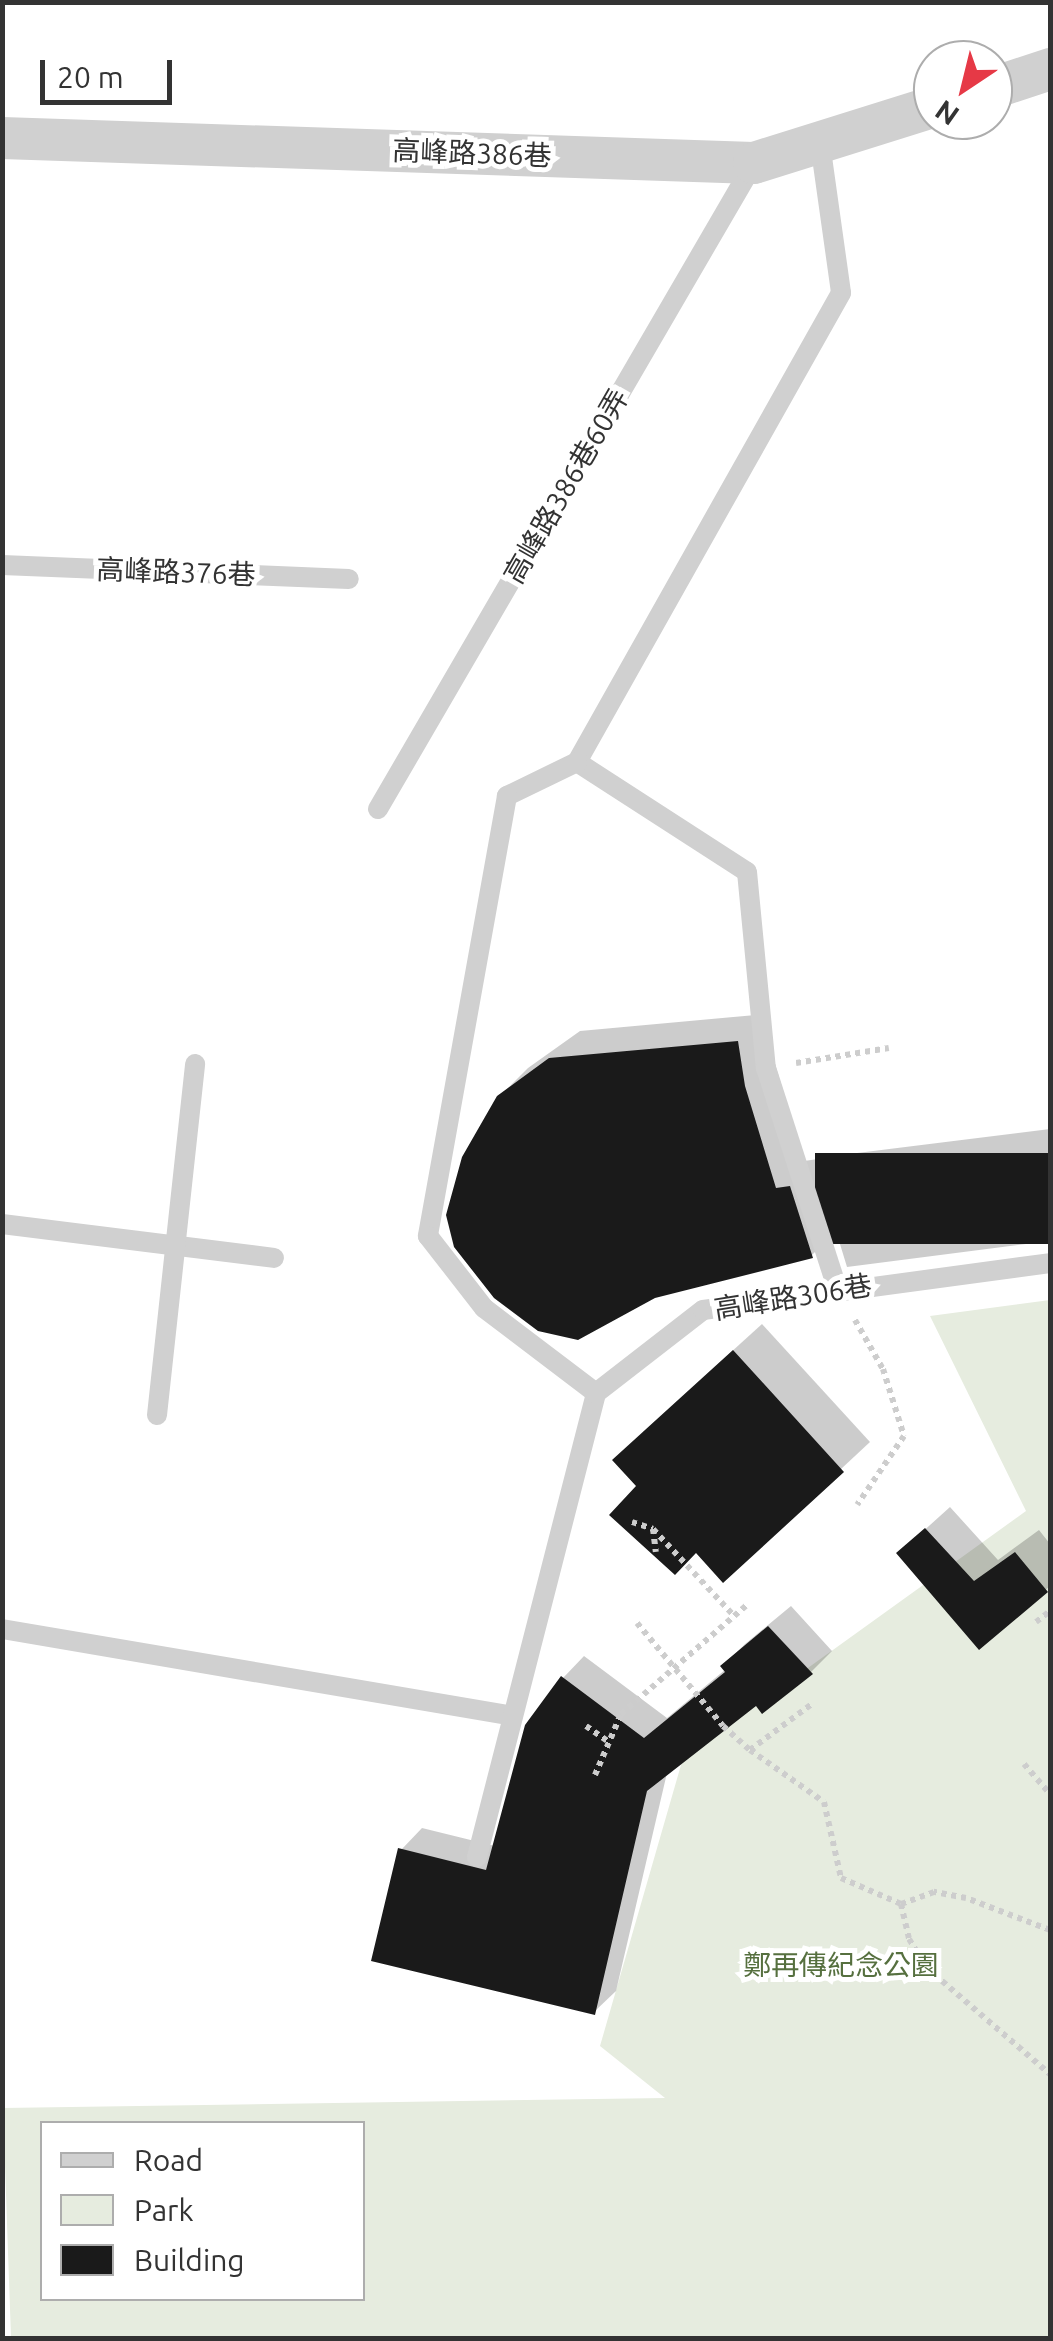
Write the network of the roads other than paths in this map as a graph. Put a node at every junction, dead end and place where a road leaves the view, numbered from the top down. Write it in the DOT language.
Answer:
graph roads {
  1 [pos="1050,69"];
  2 [pos="1013,81"];
  3 [pos="913,113"];
  4 [pos="2,138"];
  5 [pos="820,143"];
  6 [pos="754,163"];
  7 [pos="2,565"];
  8 [pos="349,580"];
  9 [pos="576,762"];
  10 [pos="378,809"];
  11 [pos="194,1064"];
  12 [pos="2,1224"];
  13 [pos="175,1246"];
  14 [pos="274,1258"];
  15 [pos="1050,1263"];
  16 [pos="838,1288"];
  17 [pos="596,1393"];
  18 [pos="157,1416"];
  19 [pos="2,1630"];
  20 [pos="513,1716"];
  21 [pos="477,1857"];
  1 -- 2 [label="street"];
  3 -- 5 [label="street, 高峰路386巷"];
  4 -- 6 [label="street, 高峰路386巷"];
  5 -- 6 [label="street, 高峰路386巷"];
  5 -- 9 [label="lane"];
  6 -- 10 [label="lane, 高峰路386巷60弄"];
  7 -- 8 [label="lane, 高峰路376巷"];
  9 -- 16 [label="lane"];
  9 -- 17 [label="lane"];
  11 -- 13 [label="lane"];
  12 -- 13 [label="lane"];
  13 -- 14 [label="lane"];
  13 -- 18 [label="lane"];
  15 -- 16 [label="lane, 高峰路306巷"];
  16 -- 17 [label="lane, 高峰路306巷"];
  17 -- 20 [label="lane"];
  19 -- 20 [label="lane"];
  20 -- 21 [label="lane"];
}
